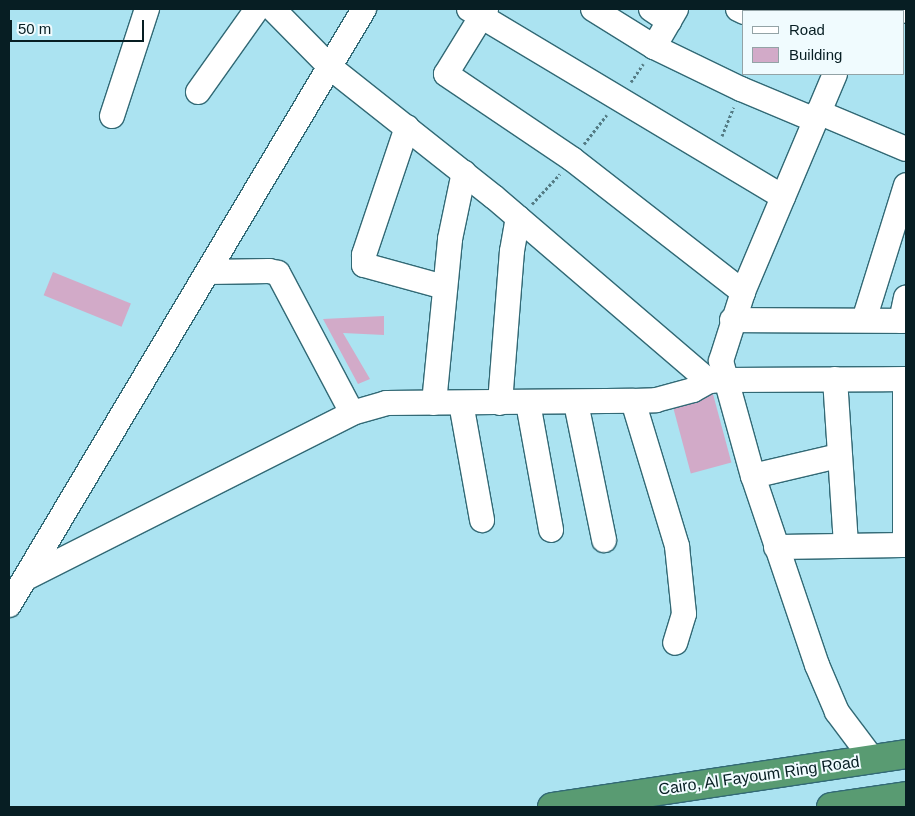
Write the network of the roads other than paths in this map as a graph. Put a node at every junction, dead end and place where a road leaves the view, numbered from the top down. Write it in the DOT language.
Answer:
graph roads {
  1 [pos="147,9"];
  2 [pos="257,9"];
  3 [pos="273,9"];
  4 [pos="364,9"];
  5 [pos="593,9"];
  6 [pos="479,11"];
  7 [pos="665,13"];
  8 [pos="654,47"];
  9 [pos="331,68"];
  10 [pos="835,75"];
  11 [pos="198,92"];
  12 [pos="112,116"];
  13 [pos="817,116"];
  14 [pos="407,127"];
  15 [pos="906,149"];
  16 [pos="464,172"];
  17 [pos="906,185"];
  18 [pos="783,197"];
  19 [pos="518,218"];
  20 [pos="208,272"];
  21 [pos="444,287"];
  22 [pos="743,292"];
  23 [pos="904,313"];
  24 [pos="732,320"];
  25 [pos="864,320"];
  26 [pos="835,379"];
  27 [pos="906,379"];
  28 [pos="716,380"];
  29 [pos="633,401"];
  30 [pos="434,403"];
  31 [pos="461,403"];
  32 [pos="500,403"];
  33 [pos="528,403"];
  34 [pos="576,403"];
  35 [pos="352,413"];
  36 [pos="838,456"];
  37 [pos="753,476"];
  38 [pos="482,520"];
  39 [pos="551,530"];
  40 [pos="604,540"];
  41 [pos="906,544"];
  42 [pos="846,545"];
  43 [pos="776,547"];
  44 [pos="26,578"];
  45 [pos="9,605"];
  46 [pos="675,643"];
  47 [pos="906,754"];
  48 [pos="873,760"];
  49 [pos="906,796"];
  50 [pos="552,807"];
  51 [pos="831,807"];
  1 -- 12 [label="street"];
  2 -- 11 [label="street"];
  3 -- 9 [label="street"];
  4 -- 9 [label="street"];
  5 -- 8 [label="street"];
  6 -- 18 [label="street"];
  6 -- 22 [label="street"];
  7 -- 8 [label="street"];
  8 -- 13 [label="street"];
  9 -- 14 [label="street"];
  9 -- 20 [label="street"];
  10 -- 13 [label="street"];
  13 -- 15 [label="street"];
  13 -- 18 [label="street"];
  14 -- 16 [label="street"];
  14 -- 21 [label="street"];
  16 -- 19 [label="street"];
  16 -- 21 [label="street"];
  17 -- 25 [label="street"];
  18 -- 22 [label="street"];
  19 -- 28 [label="street"];
  19 -- 32 [label="street"];
  20 -- 35 [label="street"];
  20 -- 44 [label="street"];
  21 -- 30 [label="street"];
  22 -- 24 [label="street"];
  23 -- 25 [label="street"];
  24 -- 25 [label="street"];
  24 -- 28 [label="street"];
  26 -- 27 [label="street"];
  26 -- 28 [label="street"];
  26 -- 36 [label="street"];
  27 -- 41 [label="street"];
  28 -- 29 [label="street"];
  28 -- 37 [label="street"];
  29 -- 34 [label="street"];
  29 -- 46 [label="street"];
  30 -- 31 [label="street"];
  30 -- 35 [label="street"];
  31 -- 32 [label="street"];
  31 -- 38 [label="street"];
  32 -- 33 [label="street"];
  33 -- 34 [label="street"];
  33 -- 39 [label="street"];
  34 -- 40 [label="street"];
  35 -- 44 [label="street"];
  36 -- 37 [label="street"];
  36 -- 42 [label="street"];
  37 -- 43 [label="street"];
  41 -- 42 [label="street"];
  42 -- 43 [label="street"];
  43 -- 48 [label="street"];
  44 -- 45 [label="street"];
  47 -- 48 [label="highway, Cairo, Al Fayoum Ring Road"];
  48 -- 50 [label="highway, Cairo, Al Fayoum Ring Road"];
  49 -- 51 [label="highway"];
}
